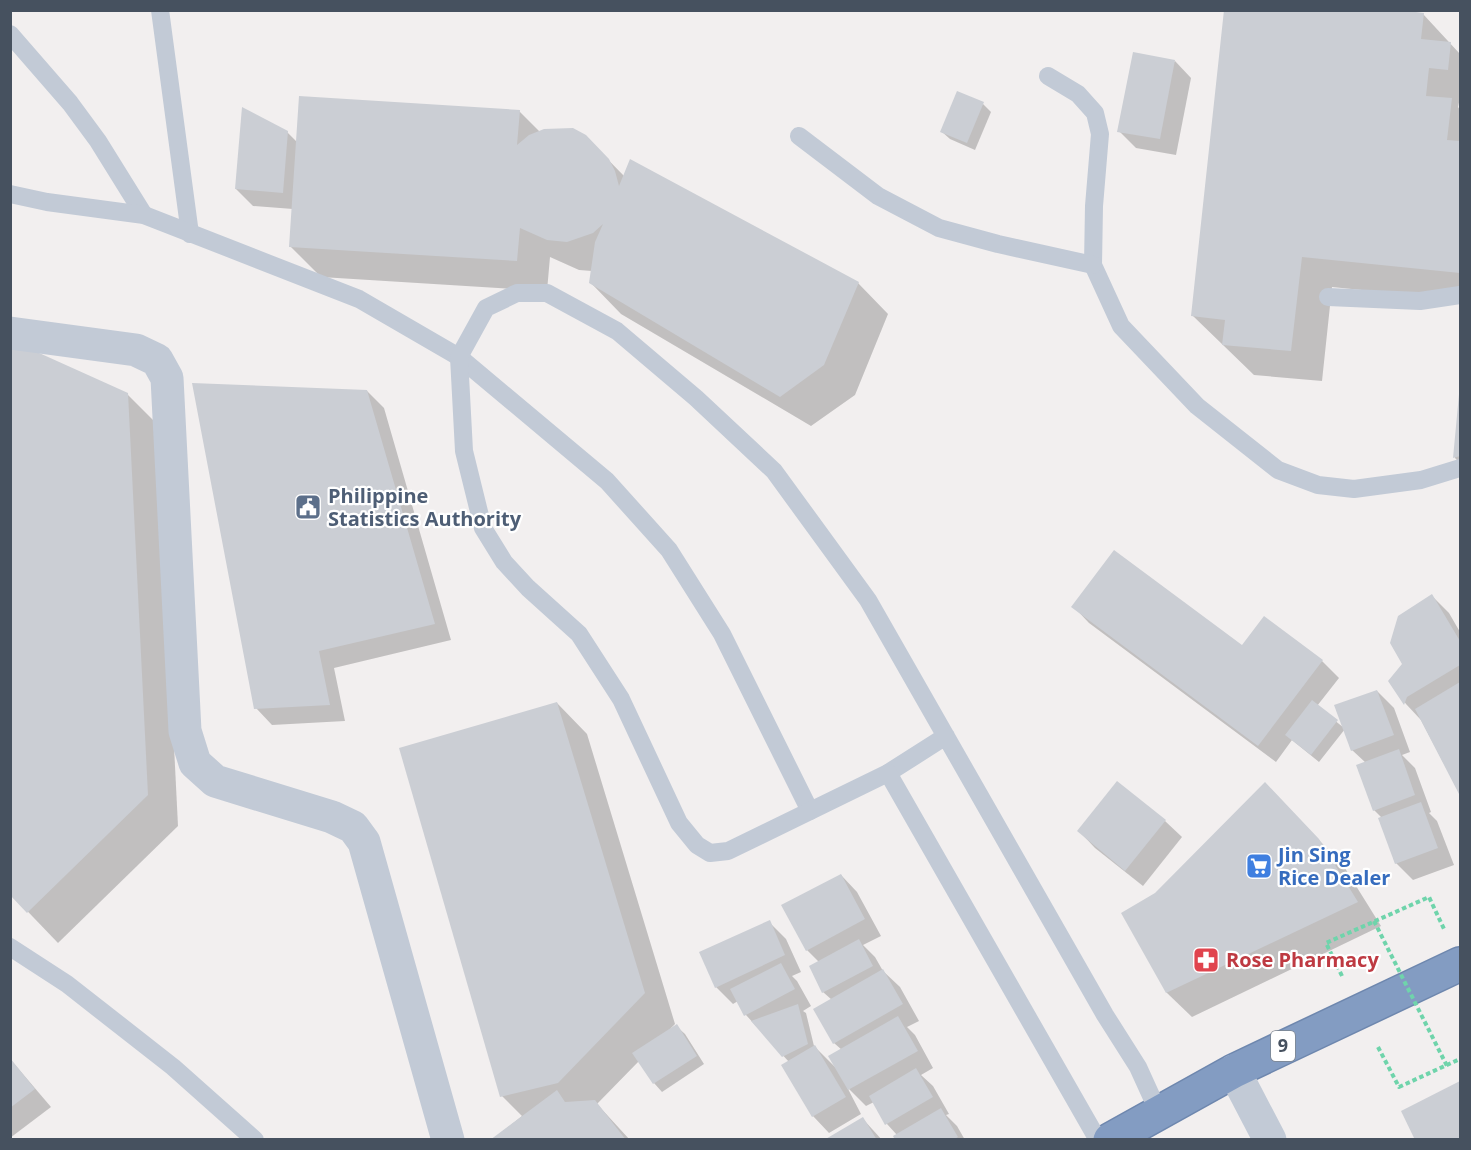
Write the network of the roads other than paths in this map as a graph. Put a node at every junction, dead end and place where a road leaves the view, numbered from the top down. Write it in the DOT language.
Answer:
graph roads {
  1 [pos="160,10"];
  2 [pos="10,34"];
  3 [pos="1048,75"];
  4 [pos="799,136"];
  5 [pos="10,194"];
  6 [pos="144,215"];
  7 [pos="190,234"];
  8 [pos="1093,265"];
  9 [pos="1461,295"];
  10 [pos="1328,297"];
  11 [pos="10,333"];
  12 [pos="459,357"];
  13 [pos="1461,468"];
  14 [pos="946,736"];
  15 [pos="888,773"];
  16 [pos="810,811"];
  17 [pos="10,947"];
  18 [pos="1461,964"];
  19 [pos="1234,1071"];
  20 [pos="1158,1111"];
  21 [pos="255,1140"];
  22 [pos="448,1140"];
  23 [pos="1098,1140"];
  24 [pos="1110,1140"];
  25 [pos="1270,1140"];
  1 -- 7 [label="lane"];
  2 -- 6 [label="lane"];
  3 -- 8 [label="lane"];
  4 -- 8 [label="lane"];
  5 -- 6 [label="lane"];
  6 -- 7 [label="lane"];
  7 -- 12 [label="lane"];
  8 -- 13 [label="lane"];
  9 -- 10 [label="lane"];
  11 -- 22 [label="street"];
  12 -- 14 [label="lane"];
  12 -- 16 [label="lane"];
  12 -- 16 [label="lane"];
  14 -- 15 [label="lane"];
  14 -- 20 [label="lane"];
  15 -- 16 [label="lane"];
  15 -- 23 [label="lane"];
  17 -- 21 [label="lane"];
  18 -- 19 [label="highway, 9"];
  19 -- 20 [label="highway, 9"];
  19 -- 25 [label="street"];
  20 -- 24 [label="highway, 9"];
}
